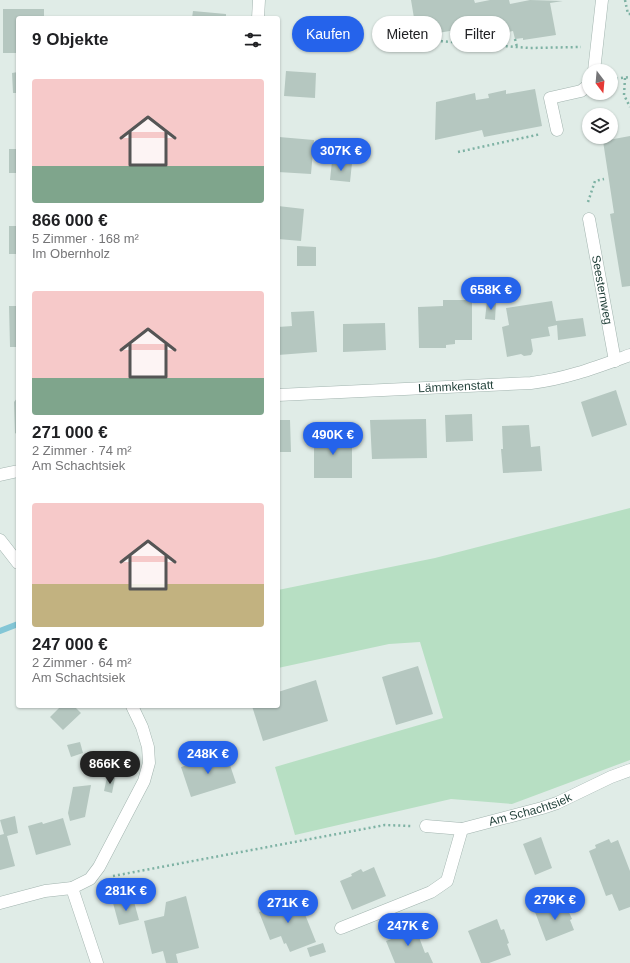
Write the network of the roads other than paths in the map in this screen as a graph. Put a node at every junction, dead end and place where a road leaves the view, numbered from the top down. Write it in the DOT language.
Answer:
graph roads {
  1 [pos="259,0"];
  2 [pos="602,0"];
  3 [pos="258,16"];
  4 [pos="595,64"];
  5 [pos="582,91"];
  6 [pos="557,130"];
  7 [pos="589,219"];
  8 [pos="630,355"];
  9 [pos="615,361"];
  10 [pos="280,395"];
  11 [pos="16,471"];
  12 [pos="0,475"];
  13 [pos="0,540"];
  14 [pos="16,560"];
  15 [pos="133,708"];
  16 [pos="630,770"];
  17 [pos="426,826"];
  18 [pos="462,829"];
  19 [pos="72,888"];
  20 [pos="0,903"];
  21 [pos="341,928"];
  22 [pos="97,963"];
  1 -- 3 [label="street"];
  2 -- 4 [label="street"];
  5 -- 6 [label="street"];
  7 -- 9 [label="street, Seesternweg"];
  8 -- 9 [label="street, Lämmkenstatt"];
  9 -- 10 [label="street, Lämmkenstatt"];
  11 -- 12 [label="street"];
  13 -- 14 [label="street"];
  15 -- 19 [label="street"];
  16 -- 18 [label="street, Am Schachtsiek"];
  17 -- 18 [label="street, Am Schachtsiek"];
  18 -- 21 [label="street"];
  19 -- 20 [label="street"];
  19 -- 22 [label="street"];
}
